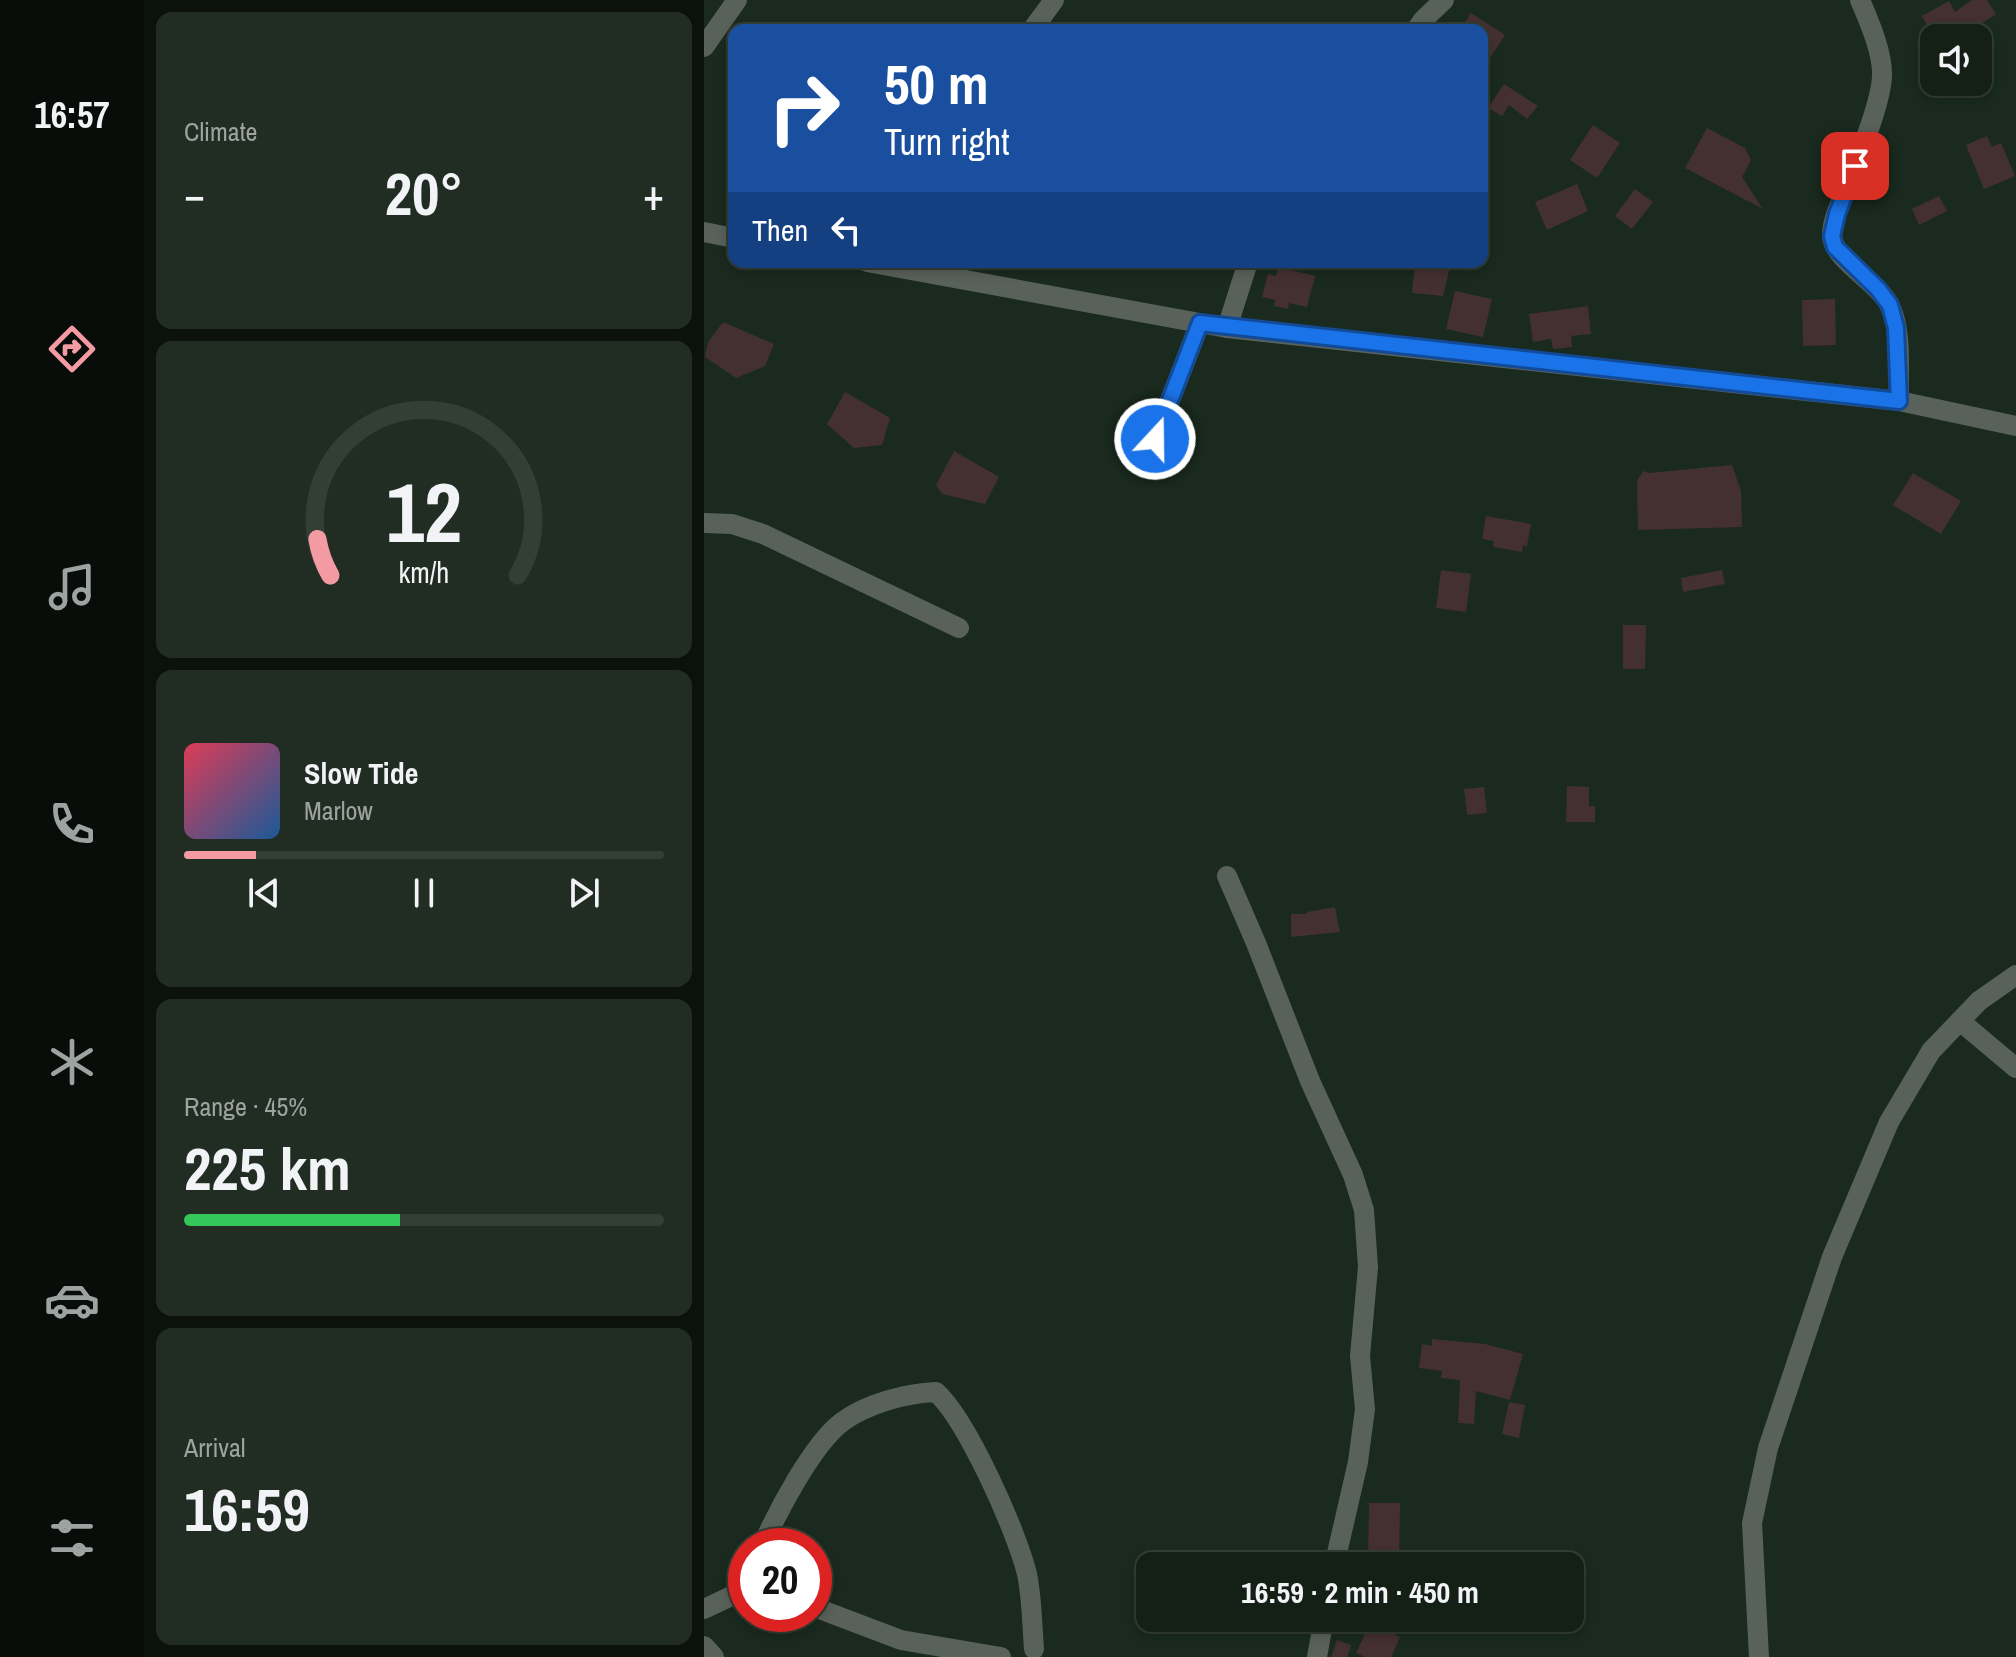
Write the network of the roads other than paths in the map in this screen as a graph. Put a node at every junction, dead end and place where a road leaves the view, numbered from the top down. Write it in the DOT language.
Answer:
graph roads {
  1 [pos="737,0"];
  2 [pos="1054,0"];
  3 [pos="1444,0"];
  4 [pos="1860,0"];
  5 [pos="1036,24"];
  6 [pos="1420,24"];
  7 [pos="704,47"];
  8 [pos="704,232"];
  9 [pos="728,237"];
  10 [pos="914,268"];
  11 [pos="1246,268"];
  12 [pos="1200,323"];
  13 [pos="1227,328"];
  14 [pos="1899,401"];
  15 [pos="2016,426"];
  16 [pos="1155,439"];
  17 [pos="704,523"];
  18 [pos="959,628"];
  19 [pos="1227,876"];
  20 [pos="2016,975"];
  21 [pos="1960,1021"];
  22 [pos="2016,1068"];
  23 [pos="771,1528"];
  24 [pos="1337,1552"];
  25 [pos="728,1596"];
  26 [pos="704,1609"];
  27 [pos="832,1614"];
  28 [pos="1321,1632"];
  29 [pos="704,1646"];
  30 [pos="1034,1649"];
  31 [pos="714,1657"];
  32 [pos="1001,1657"];
  33 [pos="1317,1657"];
  34 [pos="1759,1657"];
  1 -- 7 [label="street"];
  2 -- 5 [label="street"];
  3 -- 6 [label="street"];
  4 -- 14 [label="street"];
  8 -- 9 [label="street"];
  10 -- 12 [label="street"];
  11 -- 13 [label="street"];
  12 -- 13 [label="street"];
  12 -- 16 [label="street"];
  13 -- 14 [label="street"];
  14 -- 15 [label="street"];
  17 -- 18 [label="street"];
  19 -- 24 [label="street"];
  20 -- 21 [label="street"];
  21 -- 22 [label="street"];
  21 -- 34 [label="street"];
  23 -- 30 [label="street"];
  25 -- 26 [label="street"];
  27 -- 32 [label="street"];
  28 -- 33 [label="street"];
  29 -- 31 [label="street"];
}
